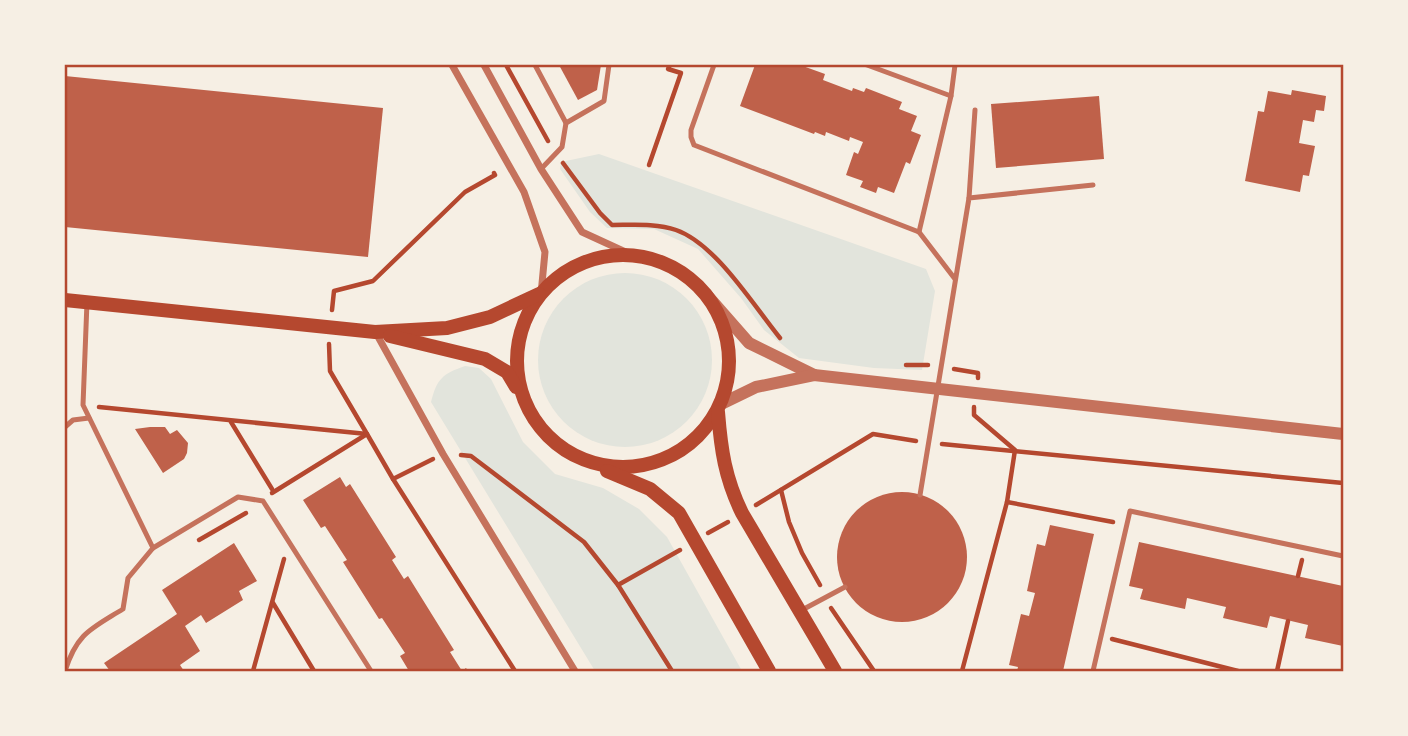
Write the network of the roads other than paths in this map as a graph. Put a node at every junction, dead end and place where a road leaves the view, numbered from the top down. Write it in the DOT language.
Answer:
graph roads {
  1 [pos="452,65"];
  2 [pos="484,65"];
  3 [pos="535,65"];
  4 [pos="609,65"];
  5 [pos="714,65"];
  6 [pos="867,65"];
  7 [pos="956,65"];
  8 [pos="951,96"];
  9 [pos="975,110"];
  10 [pos="566,123"];
  11 [pos="541,169"];
  12 [pos="1093,185"];
  13 [pos="968,198"];
  14 [pos="919,232"];
  15 [pos="632,255"];
  16 [pos="955,279"];
  17 [pos="706,293"];
  18 [pos="541,294"];
  19 [pos="65,300"];
  20 [pos="87,302"];
  21 [pos="375,332"];
  22 [pos="814,375"];
  23 [pos="938,391"];
  24 [pos="524,400"];
  25 [pos="719,408"];
  26 [pos="89,418"];
  27 [pos="65,427"];
  28 [pos="1343,435"];
  29 [pos="590,463"];
  30 [pos="920,495"];
  31 [pos="153,548"];
  32 [pos="1343,556"];
  33 [pos="845,587"];
  34 [pos="800,611"];
  35 [pos="65,671"];
  36 [pos="371,671"];
  37 [pos="575,671"];
  38 [pos="769,671"];
  39 [pos="835,671"];
  40 [pos="1093,671"];
  1 -- 18 [label="street"];
  2 -- 11 [label="street"];
  3 -- 10 [label="lane"];
  4 -- 10 [label="lane"];
  5 -- 14 [label="lane"];
  6 -- 8 [label="lane"];
  7 -- 8 [label="lane"];
  8 -- 14 [label="lane"];
  9 -- 13 [label="lane"];
  10 -- 11 [label="lane"];
  11 -- 15 [label="street"];
  12 -- 13 [label="lane"];
  13 -- 16 [label="lane"];
  14 -- 16 [label="lane"];
  15 -- 17 [label="main road"];
  15 -- 18 [label="main road"];
  16 -- 23 [label="lane"];
  17 -- 22 [label="street"];
  17 -- 25 [label="main road"];
  18 -- 21 [label="main road"];
  18 -- 24 [label="main road"];
  19 -- 20 [label="main road"];
  20 -- 21 [label="main road"];
  20 -- 26 [label="lane"];
  21 -- 24 [label="main road"];
  21 -- 37 [label="street"];
  22 -- 23 [label="street"];
  22 -- 25 [label="street"];
  23 -- 28 [label="street"];
  23 -- 30 [label="lane"];
  24 -- 29 [label="main road"];
  25 -- 29 [label="main road"];
  25 -- 34 [label="main road"];
  26 -- 27 [label="lane"];
  26 -- 31 [label="lane"];
  29 -- 38 [label="main road"];
  31 -- 35 [label="lane"];
  31 -- 36 [label="lane"];
  32 -- 40 [label="lane"];
  33 -- 34 [label="lane"];
  34 -- 39 [label="main road"];
}
